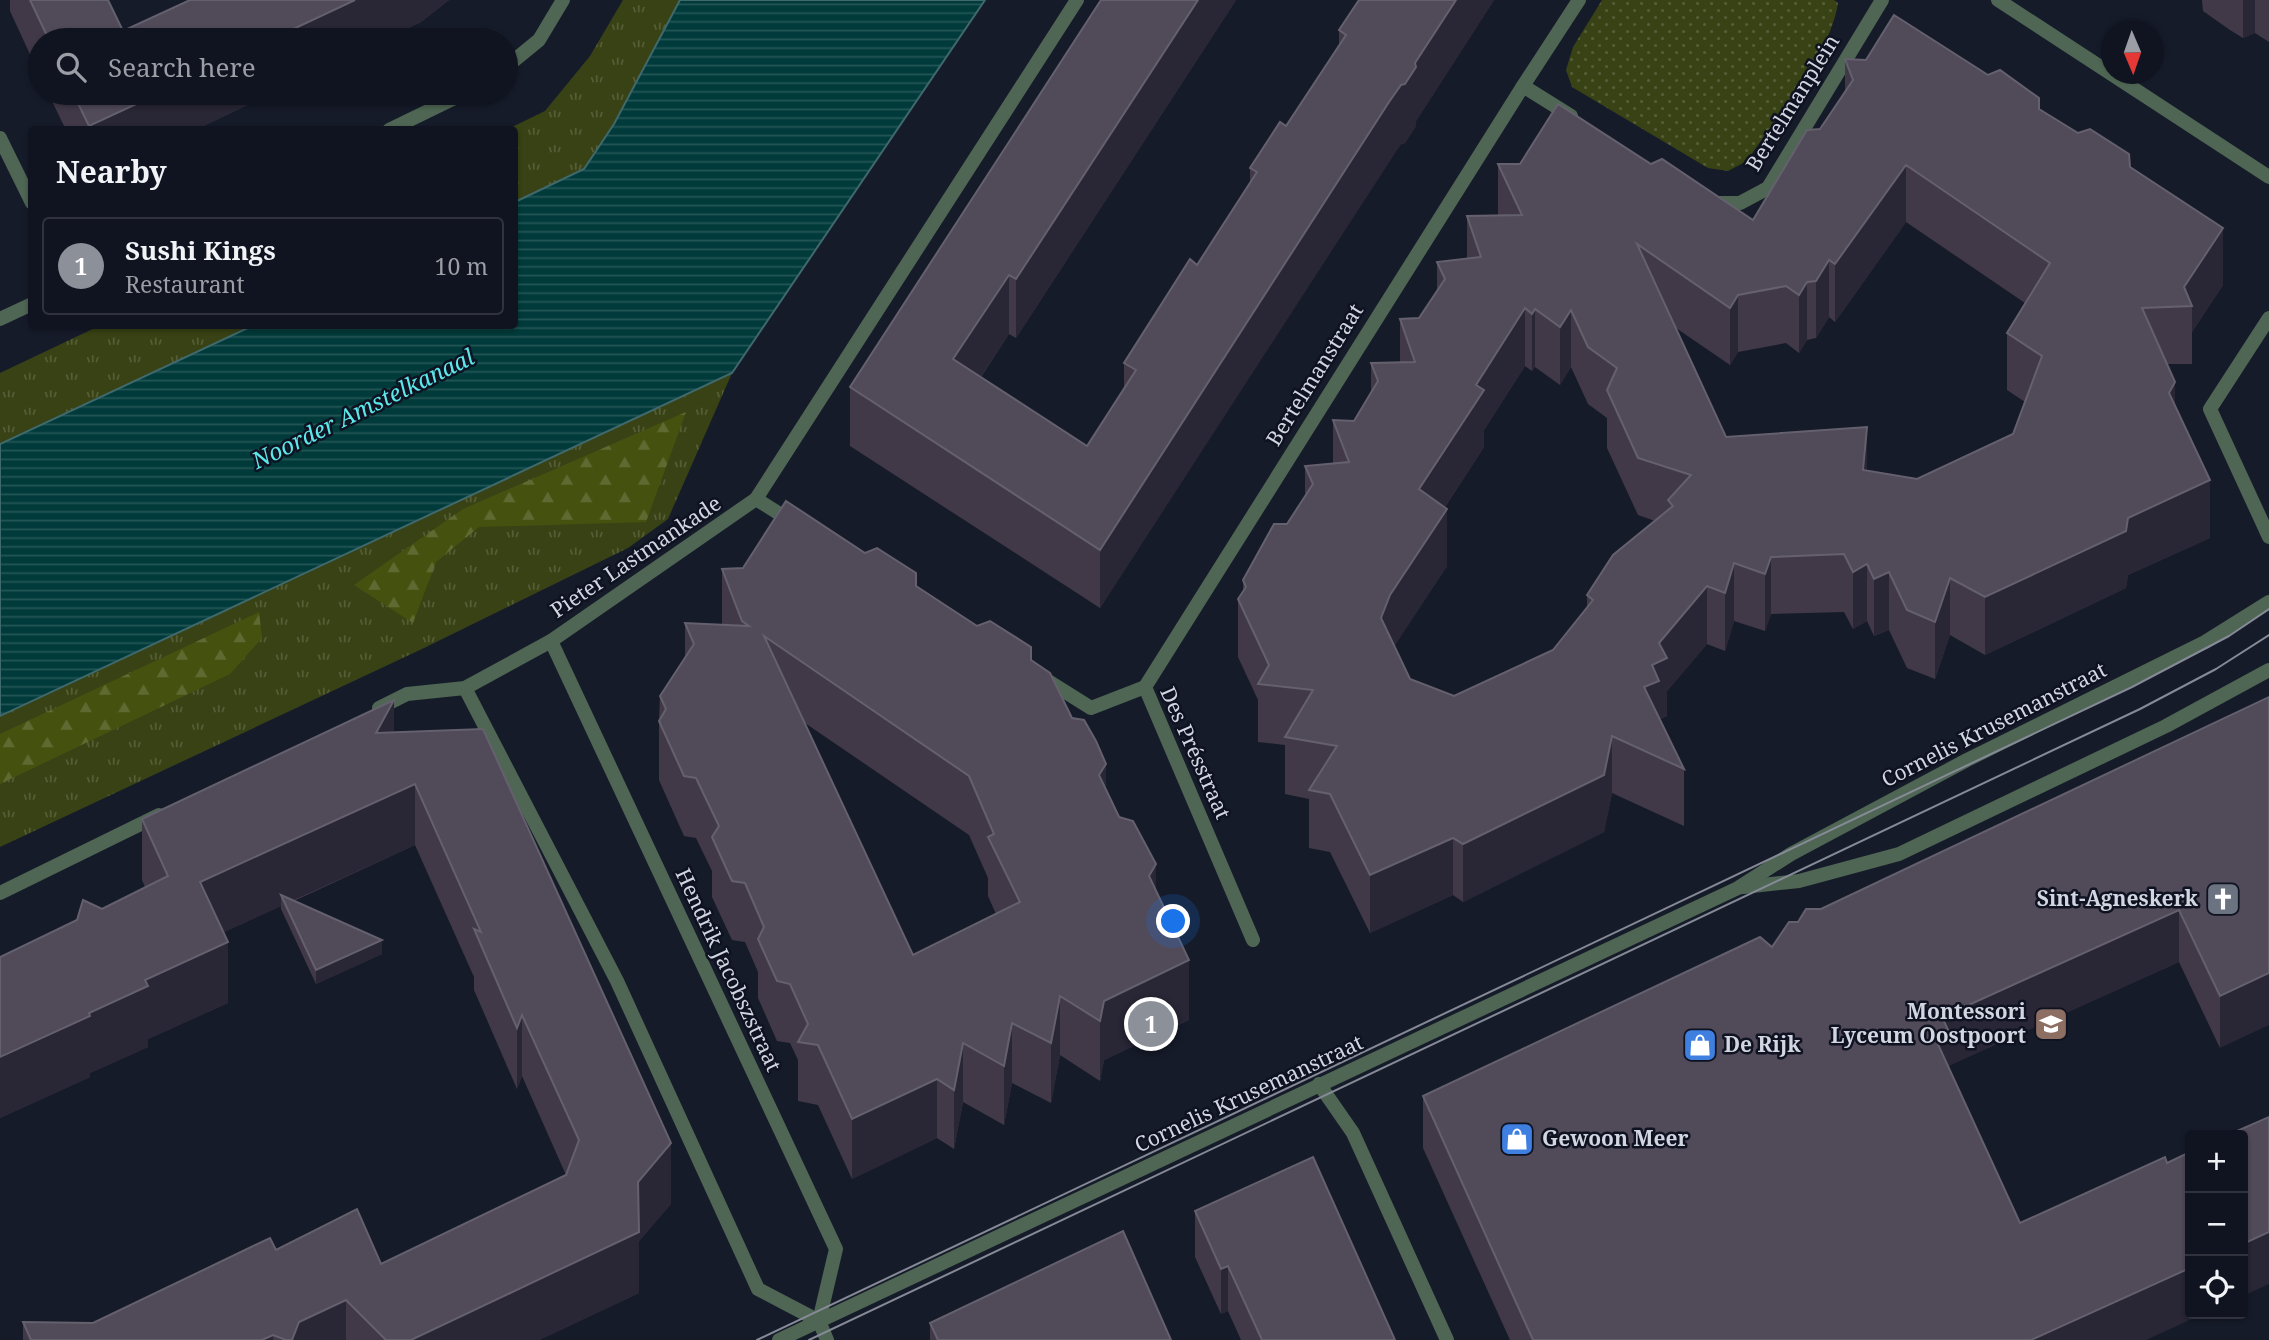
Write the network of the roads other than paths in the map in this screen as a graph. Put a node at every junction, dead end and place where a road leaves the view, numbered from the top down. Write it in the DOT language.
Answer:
graph roads {
  1 [pos="563,0"];
  2 [pos="1077,0"];
  3 [pos="1579,0"];
  4 [pos="1882,0"];
  5 [pos="1998,0"];
  6 [pos="518,57"];
  7 [pos="1522,86"];
  8 [pos="440,105"];
  9 [pos="1581,122"];
  10 [pos="397,126"];
  11 [pos="0,138"];
  12 [pos="2269,177"];
  13 [pos="28,195"];
  14 [pos="1697,195"];
  15 [pos="28,306"];
  16 [pos="2269,318"];
  17 [pos="0,319"];
  18 [pos="757,499"];
  19 [pos="809,533"];
  20 [pos="2269,537"];
  21 [pos="2269,602"];
  22 [pos="551,641"];
  23 [pos="2269,670"];
  24 [pos="1032,671"];
  25 [pos="465,688"];
  26 [pos="1145,688"];
  27 [pos="370,712"];
  28 [pos="173,808"];
  29 [pos="1738,888"];
  30 [pos="0,892"];
  31 [pos="1254,940"];
  32 [pos="1319,1084"];
  33 [pos="819,1321"];
  34 [pos="779,1340"];
  35 [pos="827,1340"];
  36 [pos="1447,1340"];
  1 -- 6 [label="street"];
  2 -- 18 [label="street, Pieter Lastmankade"];
  3 -- 7 [label="street"];
  4 -- 14 [label="street, Bertelmanplein"];
  5 -- 12 [label="street"];
  7 -- 9 [label="street"];
  7 -- 26 [label="street, Bertelmanstraat"];
  8 -- 10 [label="street"];
  11 -- 13 [label="street"];
  15 -- 17 [label="street"];
  16 -- 20 [label="street"];
  18 -- 19 [label="street"];
  18 -- 22 [label="street, Pieter Lastmankade"];
  21 -- 29 [label="street, Cornelis Krusemanstraat"];
  22 -- 25 [label="street, Pieter Lastmankade"];
  22 -- 33 [label="street, Hendrik Jacobszstraat"];
  23 -- 29 [label="street, Cornelis Krusemanstraat"];
  24 -- 26 [label="street, Des Présstraat"];
  25 -- 27 [label="street, Pieter Lastmankade"];
  25 -- 33 [label="street"];
  26 -- 31 [label="street, Des Présstraat"];
  28 -- 30 [label="street"];
  29 -- 32 [label="street, Cornelis Krusemanstraat"];
  32 -- 33 [label="street, Cornelis Krusemanstraat"];
  32 -- 36 [label="street"];
  33 -- 34 [label="street, Cornelis Krusemanstraat"];
  33 -- 35 [label="street"];
}
